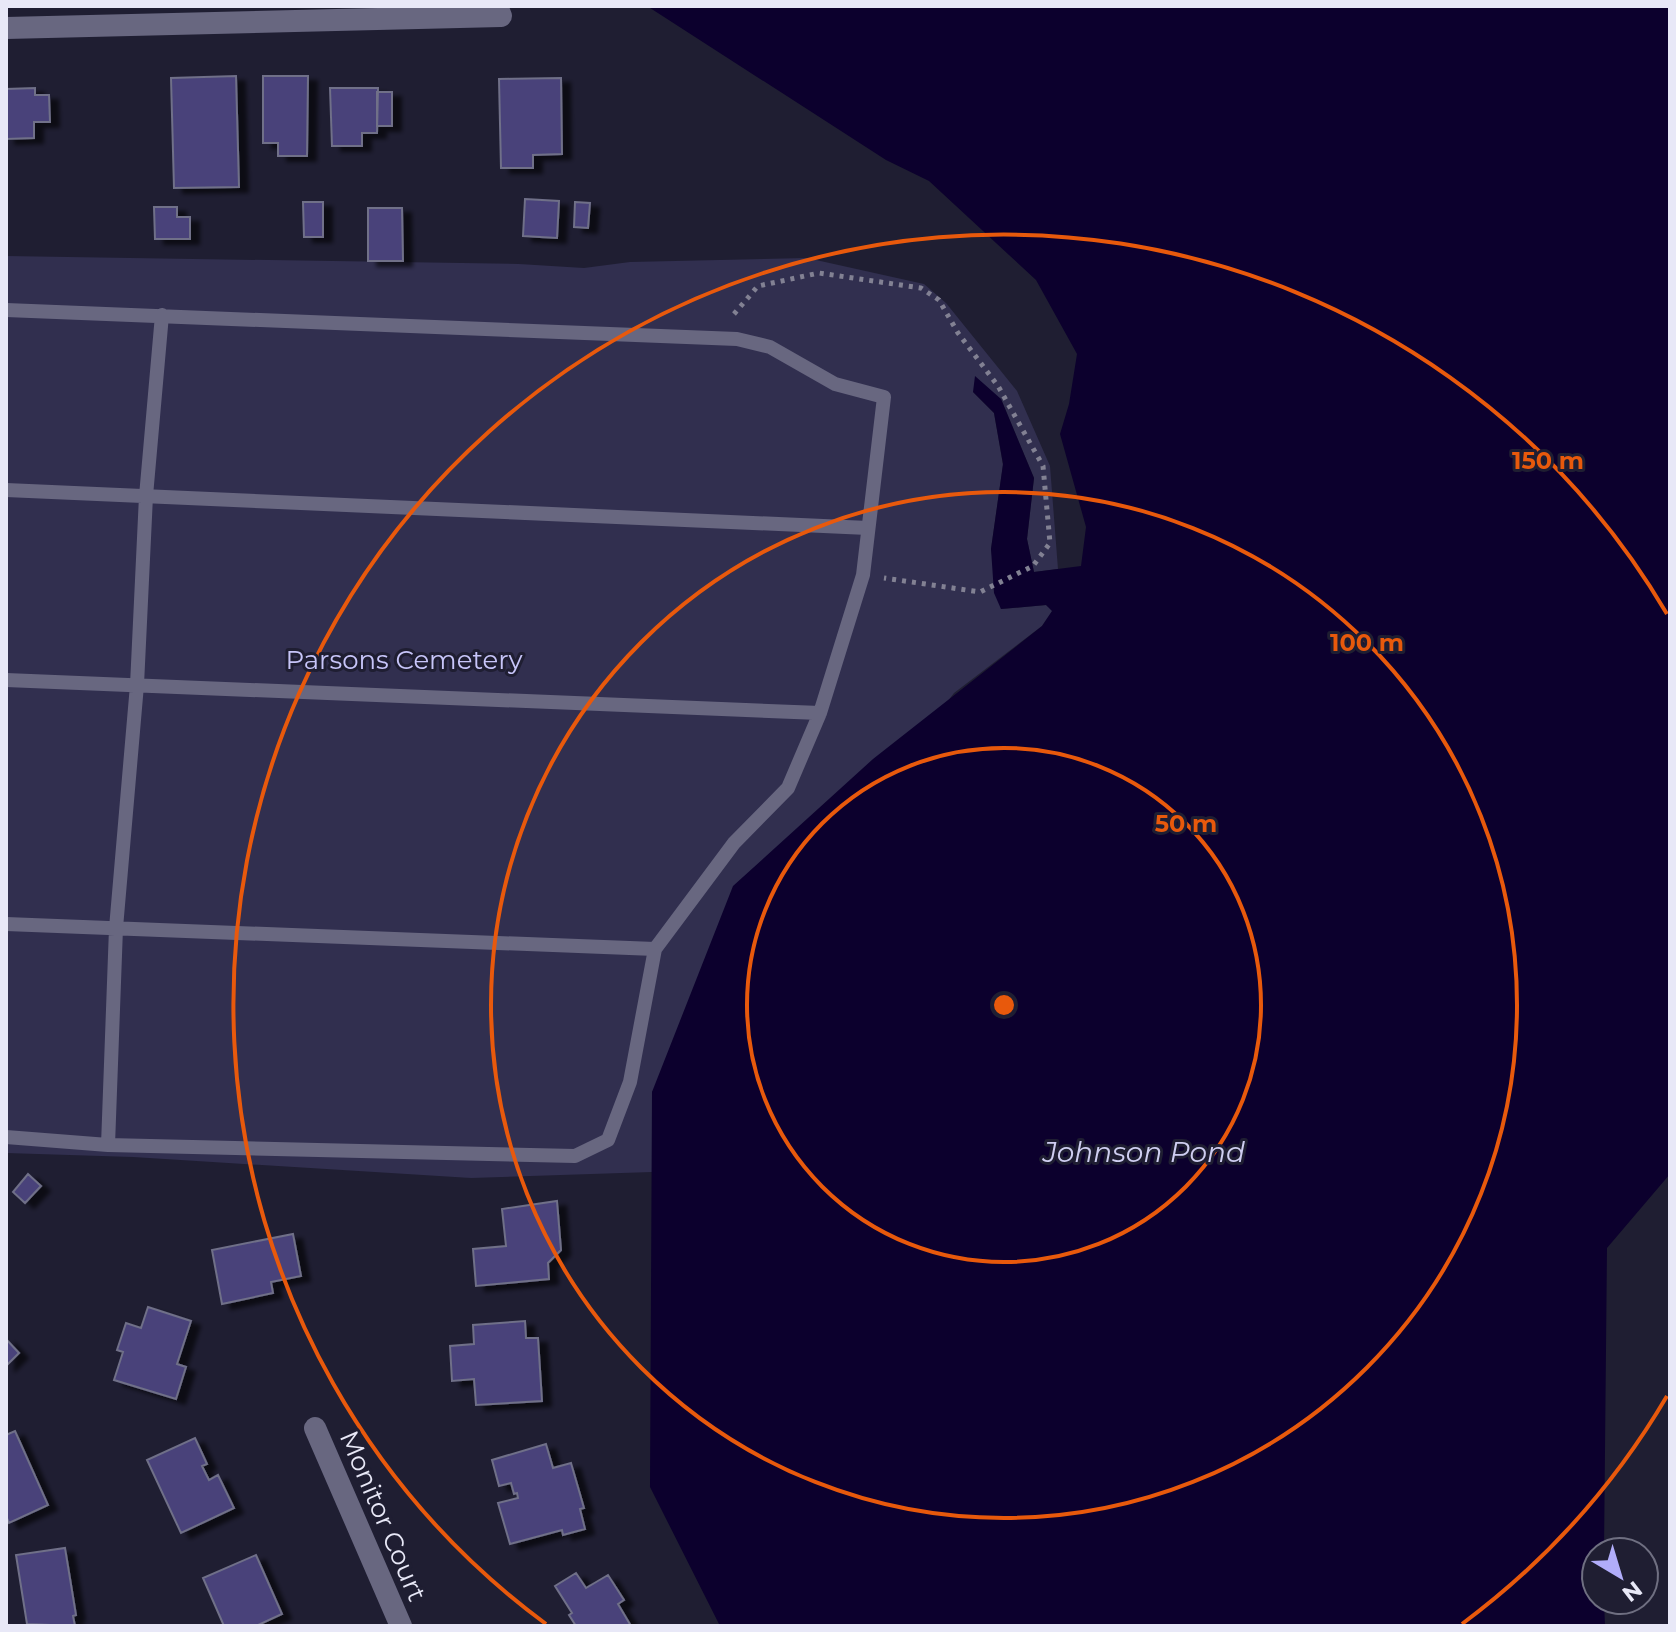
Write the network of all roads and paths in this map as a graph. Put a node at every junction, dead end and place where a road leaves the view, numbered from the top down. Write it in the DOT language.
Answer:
graph roads {
  1 [pos="499,11"];
  2 [pos="6,28"];
  3 [pos="6,310"];
  4 [pos="162,315"];
  5 [pos="737,339"];
  6 [pos="6,490"];
  7 [pos="146,496"];
  8 [pos="868,528"];
  9 [pos="863,575"];
  10 [pos="6,680"];
  11 [pos="137,685"];
  12 [pos="820,713"];
  13 [pos="6,924"];
  14 [pos="116,928"];
  15 [pos="655,949"];
  16 [pos="6,1137"];
  17 [pos="108,1145"];
  18 [pos="315,1428"];
  19 [pos="401,1626"];
  1 -- 2 [label="street"];
  3 -- 4 [label="lane"];
  4 -- 5 [label="lane"];
  4 -- 7 [label="lane"];
  5 -- 8 [label="lane"];
  5 -- 9 [label="path"];
  6 -- 7 [label="lane"];
  7 -- 8 [label="lane"];
  7 -- 11 [label="lane"];
  8 -- 9 [label="lane"];
  9 -- 12 [label="lane"];
  10 -- 11 [label="lane"];
  11 -- 12 [label="lane"];
  11 -- 14 [label="lane"];
  12 -- 15 [label="lane"];
  13 -- 14 [label="lane"];
  14 -- 15 [label="lane"];
  14 -- 17 [label="lane"];
  15 -- 17 [label="lane"];
  16 -- 17 [label="lane"];
  18 -- 19 [label="street, Monitor Court"];
}
